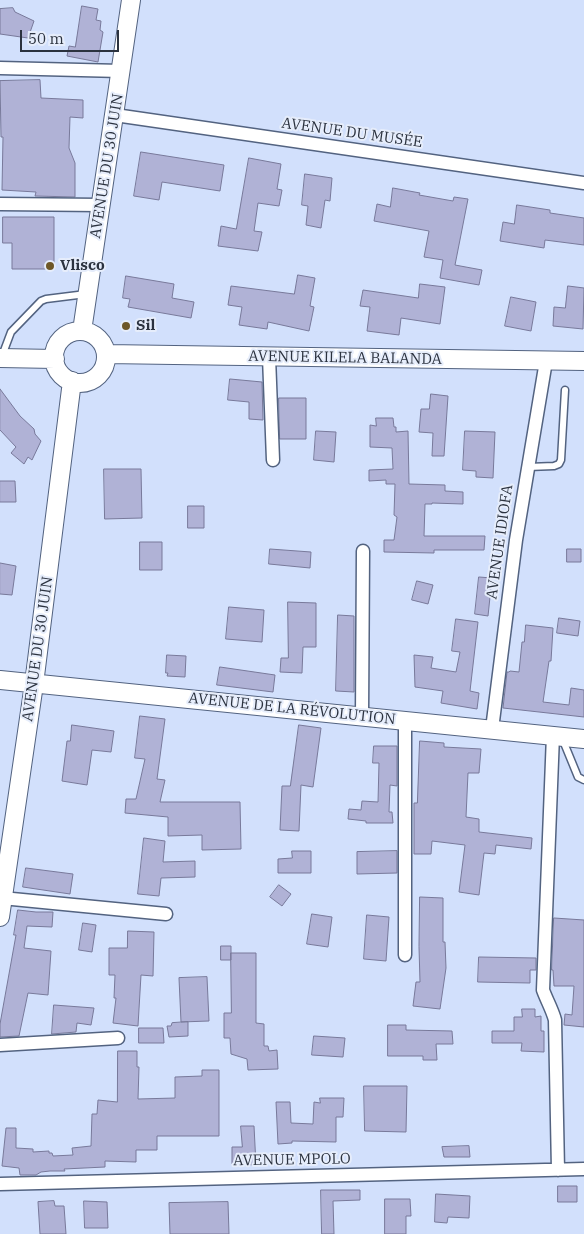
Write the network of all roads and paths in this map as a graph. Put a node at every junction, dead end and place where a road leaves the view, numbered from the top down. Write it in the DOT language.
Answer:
graph roads {
  1 [pos="131,0"];
  2 [pos="0,68"];
  3 [pos="121,71"];
  4 [pos="115,115"];
  5 [pos="584,183"];
  6 [pos="0,204"];
  7 [pos="101,205"];
  8 [pos="87,294"];
  9 [pos="82,331"];
  10 [pos="106,354"];
  11 [pos="269,357"];
  12 [pos="1,358"];
  13 [pos="55,359"];
  14 [pos="546,361"];
  15 [pos="584,361"];
  16 [pos="72,381"];
  17 [pos="565,390"];
  18 [pos="273,460"];
  19 [pos="528,467"];
  20 [pos="363,551"];
  21 [pos="0,680"];
  22 [pos="34,684"];
  23 [pos="362,716"];
  24 [pos="405,720"];
  25 [pos="492,729"];
  26 [pos="557,736"];
  27 [pos="584,739"];
  28 [pos="584,780"];
  29 [pos="2,892"];
  30 [pos="166,914"];
  31 [pos="0,918"];
  32 [pos="405,955"];
  33 [pos="118,1038"];
  34 [pos="0,1046"];
  35 [pos="558,1170"];
  36 [pos="584,1170"];
  37 [pos="0,1184"];
  1 -- 3 [label="street, AVENUE DU 30 JUIN"];
  2 -- 3 [label="street"];
  3 -- 4 [label="street, AVENUE DU 30 JUIN"];
  4 -- 5 [label="street, AVENUE DU MUSÉE"];
  4 -- 7 [label="street, AVENUE DU 30 JUIN"];
  6 -- 7 [label="street"];
  7 -- 8 [label="street, AVENUE DU 30 JUIN"];
  8 -- 9 [label="street, AVENUE DU 30 JUIN"];
  8 -- 12 [label="lane"];
  9 -- 10 [label="street"];
  9 -- 13 [label="street"];
  10 -- 11 [label="street, AVENUE KILELA BALANDA"];
  10 -- 16 [label="street"];
  11 -- 14 [label="street, AVENUE KILELA BALANDA"];
  11 -- 18 [label="street"];
  12 -- 13 [label="street"];
  13 -- 16 [label="street"];
  14 -- 15 [label="street, AVENUE KILELA BALANDA"];
  14 -- 19 [label="street, AVENUE IDIOFA"];
  16 -- 22 [label="street, AVENUE DU 30 JUIN"];
  17 -- 19 [label="lane"];
  19 -- 25 [label="street, AVENUE IDIOFA"];
  20 -- 23 [label="street"];
  21 -- 22 [label="street, AVENUE DE LA RÉVOLUTION"];
  22 -- 23 [label="street, AVENUE DE LA RÉVOLUTION"];
  22 -- 29 [label="street, AVENUE DU 30 JUIN"];
  23 -- 24 [label="street, AVENUE DE LA RÉVOLUTION"];
  24 -- 25 [label="street, AVENUE DE LA RÉVOLUTION"];
  24 -- 32 [label="street"];
  25 -- 26 [label="street, AVENUE DE LA RÉVOLUTION"];
  26 -- 27 [label="street, AVENUE DE LA RÉVOLUTION"];
  26 -- 28 [label="lane"];
  26 -- 35 [label="street"];
  29 -- 30 [label="street"];
  29 -- 31 [label="street, AVENUE DU 30 JUIN"];
  33 -- 34 [label="street"];
  35 -- 36 [label="street, AVENUE MPOLO"];
  35 -- 37 [label="street, AVENUE MPOLO"];
}
